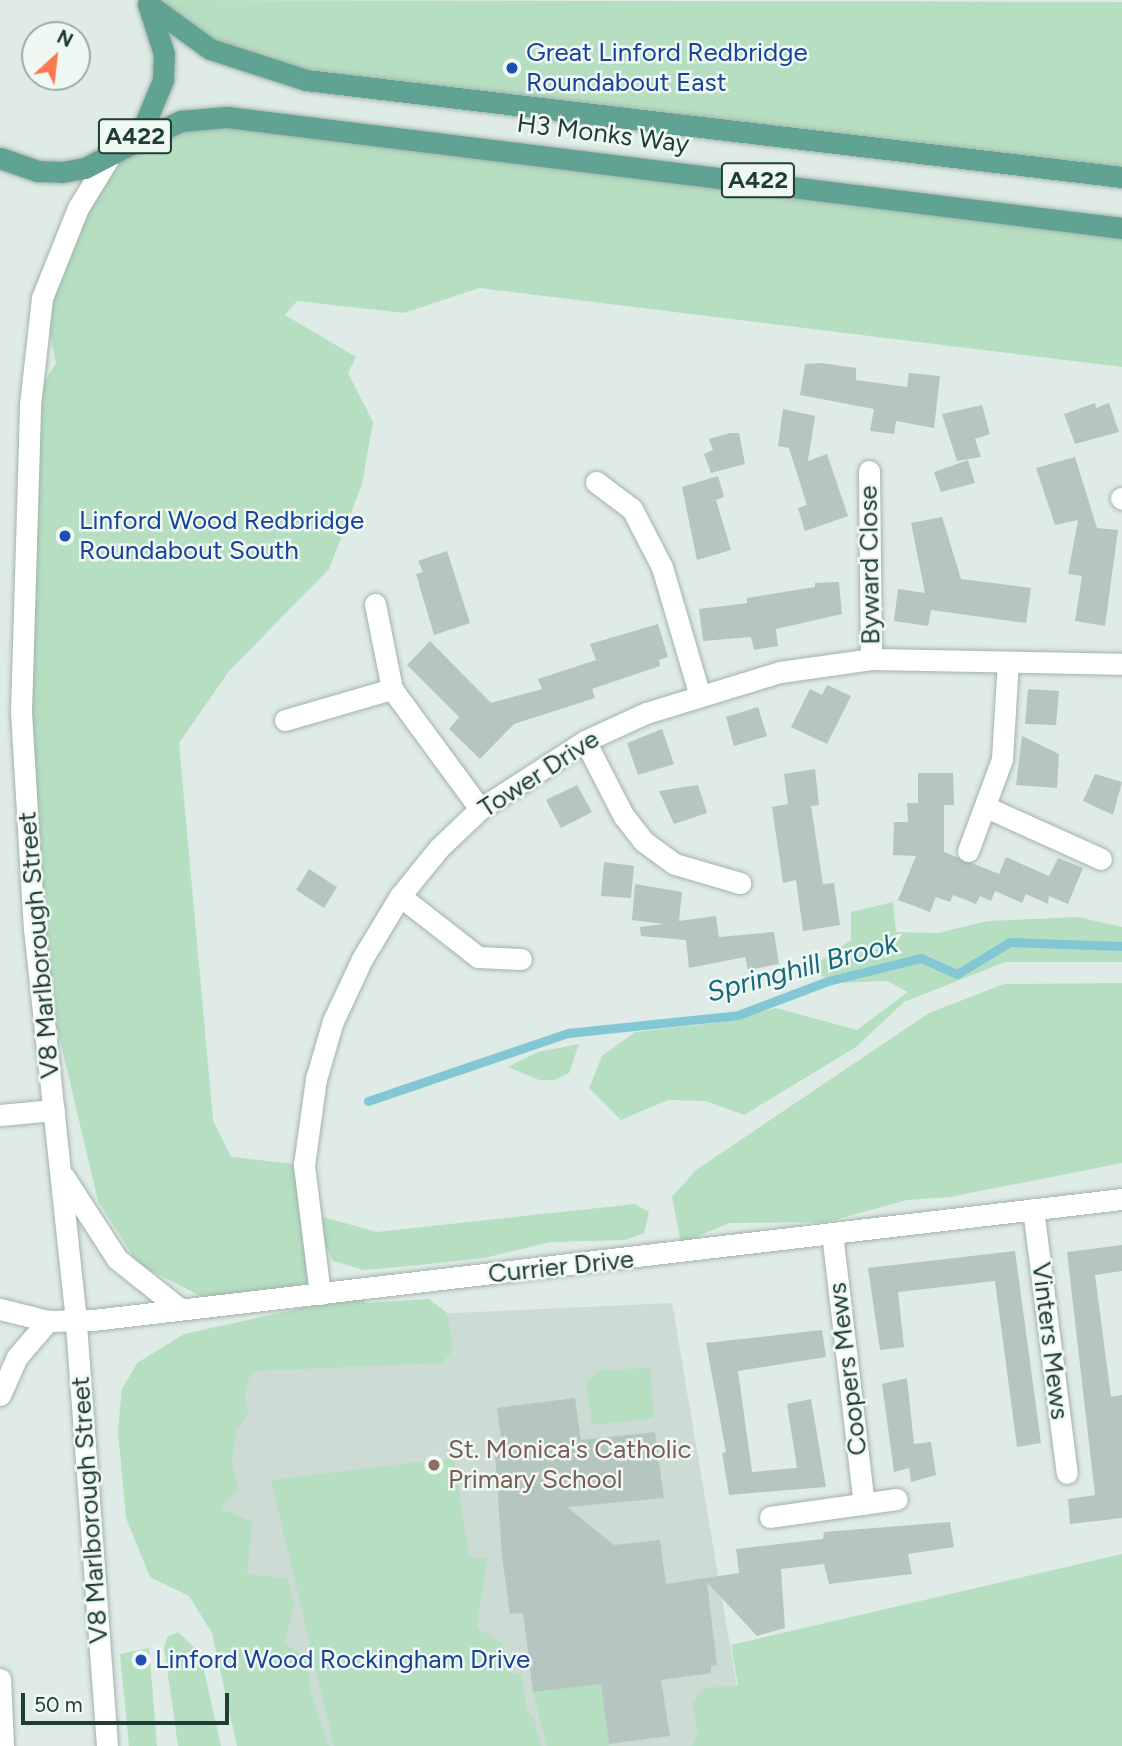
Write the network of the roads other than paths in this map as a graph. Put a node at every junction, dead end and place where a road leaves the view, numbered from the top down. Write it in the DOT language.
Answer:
graph roads {
  1 [pos="146,2"];
  2 [pos="116,153"];
  3 [pos="0,158"];
  4 [pos="1122,177"];
  5 [pos="1122,228"];
  6 [pos="869,471"];
  7 [pos="596,482"];
  8 [pos="375,604"];
  9 [pos="871,659"];
  10 [pos="1008,662"];
  11 [pos="1122,664"];
  12 [pos="392,689"];
  13 [pos="701,696"];
  14 [pos="285,720"];
  15 [pos="585,741"];
  16 [pos="986,807"];
  17 [pos="481,809"];
  18 [pos="968,851"];
  19 [pos="1101,859"];
  20 [pos="740,883"];
  21 [pos="400,896"];
  22 [pos="521,959"];
  23 [pos="54,1110"];
  24 [pos="0,1115"];
  25 [pos="61,1172"];
  26 [pos="1122,1199"];
  27 [pos="1033,1209"];
  28 [pos="832,1233"];
  29 [pos="320,1294"];
  30 [pos="0,1309"];
  31 [pos="180,1309"];
  32 [pos="48,1321"];
  33 [pos="76,1321"];
  34 [pos="0,1395"];
  35 [pos="1067,1473"];
  36 [pos="897,1499"];
  37 [pos="864,1504"];
  38 [pos="770,1517"];
  39 [pos="0,1679"];
  40 [pos="107,1739"];
  41 [pos="3,1740"];
  1 -- 2 [label="main road, A422"];
  1 -- 4 [label="main road, H3 Monks Way / A422"];
  2 -- 3 [label="main road, A422"];
  2 -- 5 [label="main road, H3 Monks Way / A422"];
  2 -- 23 [label="street, V8 Marlborough Street"];
  6 -- 9 [label="street, Byward Close"];
  7 -- 13 [label="street"];
  8 -- 12 [label="street"];
  9 -- 10 [label="street, Tower Drive"];
  9 -- 13 [label="street, Tower Drive"];
  10 -- 11 [label="street, Tower Drive"];
  10 -- 16 [label="street"];
  12 -- 14 [label="street"];
  12 -- 17 [label="street"];
  13 -- 15 [label="street, Tower Drive"];
  15 -- 17 [label="street, Tower Drive"];
  15 -- 20 [label="street"];
  16 -- 18 [label="street"];
  16 -- 19 [label="street"];
  17 -- 21 [label="street, Tower Drive"];
  21 -- 22 [label="street"];
  21 -- 29 [label="street, Tower Drive"];
  23 -- 24 [label="street"];
  23 -- 25 [label="street, V8 Marlborough Street"];
  25 -- 31 [label="street"];
  25 -- 33 [label="street, V8 Marlborough Street"];
  26 -- 27 [label="street, Currier Drive"];
  27 -- 28 [label="street, Currier Drive"];
  27 -- 35 [label="street, Vinters Mews"];
  28 -- 29 [label="street, Currier Drive"];
  28 -- 37 [label="street, Coopers Mews"];
  29 -- 31 [label="street, Currier Drive"];
  30 -- 32 [label="street, Currier Drive"];
  31 -- 33 [label="street, Currier Drive"];
  32 -- 33 [label="street, Currier Drive"];
  32 -- 34 [label="street"];
  33 -- 40 [label="street, V8 Marlborough Street"];
  36 -- 37 [label="street"];
  37 -- 38 [label="street"];
  39 -- 41 [label="street"];
}
